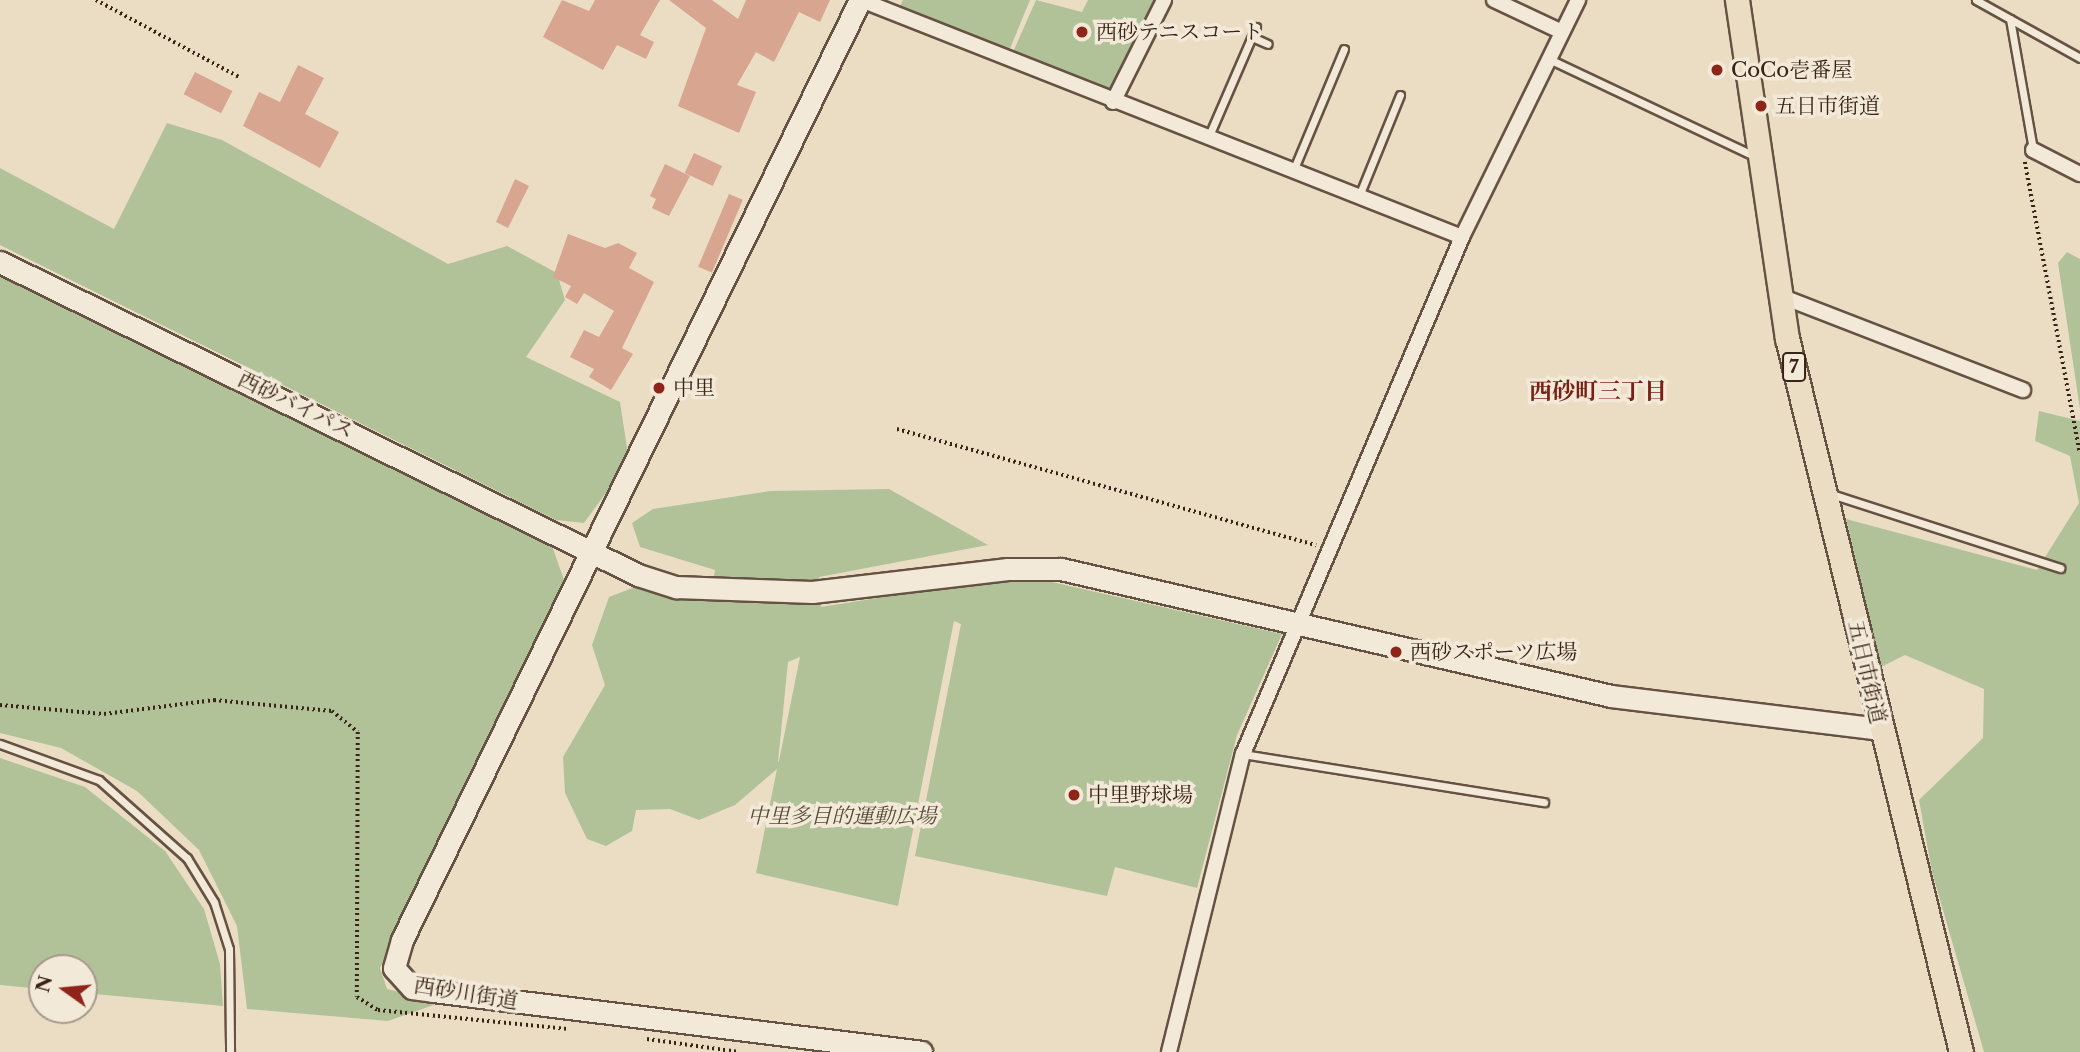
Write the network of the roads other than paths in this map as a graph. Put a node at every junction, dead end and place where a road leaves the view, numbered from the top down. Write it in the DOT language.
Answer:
graph roads {
  1 [pos="860,0"];
  2 [pos="1164,0"];
  3 [pos="1494,0"];
  4 [pos="1578,0"];
  5 [pos="1737,0"];
  6 [pos="1976,0"];
  7 [pos="2010,19"];
  8 [pos="1256,27"];
  9 [pos="1562,32"];
  10 [pos="1252,37"];
  11 [pos="1268,44"];
  12 [pos="1344,49"];
  13 [pos="2080,58"];
  14 [pos="1549,59"];
  15 [pos="1399,95"];
  16 [pos="1113,102"];
  17 [pos="1208,138"];
  18 [pos="2029,155"];
  19 [pos="1757,158"];
  20 [pos="1293,171"];
  21 [pos="2080,174"];
  22 [pos="1358,197"];
  23 [pos="1462,237"];
  24 [pos="0,262"];
  25 [pos="1778,295"];
  26 [pos="2024,390"];
  27 [pos="1824,491"];
  28 [pos="592,551"];
  29 [pos="2060,568"];
  30 [pos="1298,623"];
  31 [pos="1879,729"];
  32 [pos="0,744"];
  33 [pos="1243,754"];
  34 [pos="1544,802"];
  35 [pos="230,1052"];
  36 [pos="921,1052"];
  37 [pos="1169,1052"];
  38 [pos="1961,1052"];
  1 -- 16 [label="street"];
  1 -- 28 [label="street, 西砂川街道"];
  2 -- 16 [label="street"];
  3 -- 9 [label="street"];
  4 -- 9 [label="street"];
  5 -- 19 [label="main road, 五日市街道 / 7"];
  6 -- 7 [label="lane"];
  7 -- 13 [label="lane"];
  7 -- 18 [label="lane"];
  8 -- 10 [label="lane"];
  9 -- 14 [label="street"];
  10 -- 11 [label="lane"];
  10 -- 17 [label="lane"];
  12 -- 20 [label="lane"];
  14 -- 19 [label="lane"];
  14 -- 23 [label="street"];
  15 -- 22 [label="lane"];
  16 -- 17 [label="street"];
  17 -- 20 [label="street"];
  18 -- 21 [label="street"];
  19 -- 25 [label="main road, 五日市街道 / 7"];
  20 -- 22 [label="street"];
  22 -- 23 [label="street"];
  23 -- 30 [label="street"];
  24 -- 28 [label="street, 西砂バイパス"];
  25 -- 26 [label="street"];
  25 -- 27 [label="main road, 五日市街道 / 7"];
  27 -- 29 [label="lane"];
  27 -- 31 [label="main road, 五日市街道 / 7"];
  28 -- 30 [label="street, 西砂バイパス"];
  28 -- 36 [label="street, 西砂川街道"];
  30 -- 31 [label="street, 西砂バイパス"];
  30 -- 33 [label="street"];
  31 -- 38 [label="main road, 五日市街道 / 7"];
  32 -- 35 [label="lane"];
  33 -- 34 [label="lane"];
  33 -- 37 [label="street"];
}
